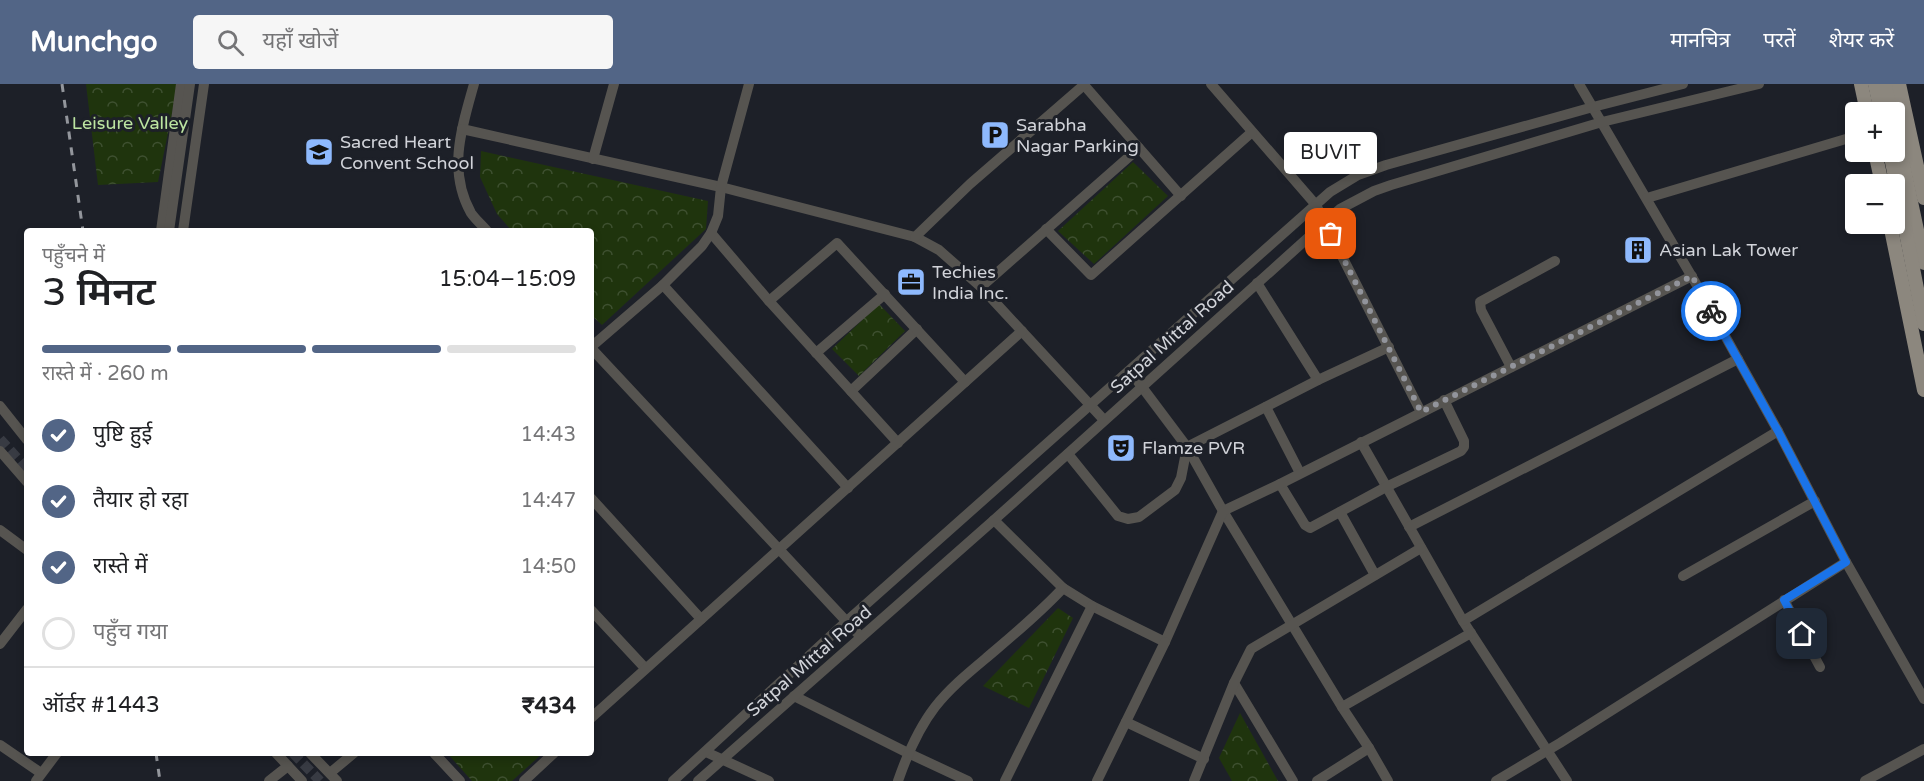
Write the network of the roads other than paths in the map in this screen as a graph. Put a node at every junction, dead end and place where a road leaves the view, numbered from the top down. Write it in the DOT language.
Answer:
graph roads {
  1 [pos="181,84"];
  2 [pos="190,84"];
  3 [pos="204,84"];
  4 [pos="474,84"];
  5 [pos="614,84"];
  6 [pos="749,84"];
  7 [pos="1210,84"];
  8 [pos="1579,84"];
  9 [pos="1683,84"];
  10 [pos="1759,84"];
  11 [pos="1861,84"];
  12 [pos="1899,84"];
  13 [pos="1085,85"];
  14 [pos="1879,86"];
  15 [pos="1865,102"];
  16 [pos="1880,102"];
  17 [pos="1888,102"];
  18 [pos="1593,107"];
  19 [pos="1602,122"];
  20 [pos="462,129"];
  21 [pos="1252,132"];
  22 [pos="1845,139"];
  23 [pos="1139,148"];
  24 [pos="593,159"];
  25 [pos="1892,162"];
  26 [pos="1903,162"];
  27 [pos="721,187"];
  28 [pos="1181,196"];
  29 [pos="1647,198"];
  30 [pos="1924,198"];
  31 [pos="1316,205"];
  32 [pos="1325,222"];
  33 [pos="161,228"];
  34 [pos="169,228"];
  35 [pos="183,228"];
  36 [pos="484,228"];
  37 [pos="1046,229"];
  38 [pos="711,233"];
  39 [pos="1892,234"];
  40 [pos="915,237"];
  41 [pos="1555,261"];
  42 [pos="1924,263"];
  43 [pos="1692,276"];
  44 [pos="1257,283"];
  45 [pos="663,285"];
  46 [pos="981,287"];
  47 [pos="885,294"];
  48 [pos="769,301"];
  49 [pos="1924,324"];
  50 [pos="917,329"];
  51 [pos="1022,331"];
  52 [pos="594,344"];
  53 [pos="1389,347"];
  54 [pos="594,350"];
  55 [pos="816,353"];
  56 [pos="1738,359"];
  57 [pos="1511,367"];
  58 [pos="1130,371"];
  59 [pos="1318,380"];
  60 [pos="965,382"];
  61 [pos="1142,387"];
  62 [pos="1924,390"];
  63 [pos="851,391"];
  64 [pos="1444,400"];
  65 [pos="0,406"];
  66 [pos="1091,406"];
  67 [pos="1266,407"];
  68 [pos="1421,412"];
  69 [pos="1104,420"];
  70 [pos="1778,431"];
  71 [pos="24,436"];
  72 [pos="1361,442"];
  73 [pos="898,443"];
  74 [pos="1187,447"];
  75 [pos="0,451"];
  76 [pos="1068,454"];
  77 [pos="1300,473"];
  78 [pos="24,479"];
  79 [pos="1280,484"];
  80 [pos="1386,487"];
  81 [pos="848,488"];
  82 [pos="594,501"];
  83 [pos="1815,501"];
  84 [pos="1223,511"];
  85 [pos="1340,512"];
  86 [pos="994,520"];
  87 [pos="1409,527"];
  88 [pos="0,530"];
  89 [pos="779,547"];
  90 [pos="24,548"];
  91 [pos="1421,548"];
  92 [pos="1846,562"];
  93 [pos="1375,575"];
  94 [pos="1683,576"];
  95 [pos="1063,588"];
  96 [pos="1784,600"];
  97 [pos="1092,606"];
  98 [pos="24,613"];
  99 [pos="594,613"];
  100 [pos="701,620"];
  101 [pos="847,621"];
  102 [pos="1463,621"];
  103 [pos="1292,625"];
  104 [pos="1471,633"];
  105 [pos="861,637"];
  106 [pos="1165,642"];
  107 [pos="0,644"];
  108 [pos="1820,667"];
  109 [pos="645,668"];
  110 [pos="1234,683"];
  111 [pos="794,696"];
  112 [pos="1924,699"];
  113 [pos="1342,707"];
  114 [pos="594,715"];
  115 [pos="1126,723"];
  116 [pos="0,745"];
  117 [pos="1370,748"];
  118 [pos="1924,748"];
  119 [pos="1548,750"];
  120 [pos="706,752"];
  121 [pos="908,753"];
  122 [pos="55,756"];
  123 [pos="279,756"];
  124 [pos="313,756"];
  125 [pos="352,756"];
  126 [pos="437,756"];
  127 [pos="551,756"];
  128 [pos="722,759"];
  129 [pos="1204,759"];
  130 [pos="288,766"];
  131 [pos="38,777"];
  132 [pos="334,777"];
  133 [pos="269,781"];
  134 [pos="302,781"];
  135 [pos="460,781"];
  136 [pos="524,781"];
  137 [pos="673,781"];
  138 [pos="698,781"];
  139 [pos="769,781"];
  140 [pos="898,781"];
  141 [pos="968,781"];
  142 [pos="1005,781"];
  143 [pos="1097,781"];
  144 [pos="1194,781"];
  145 [pos="1293,781"];
  146 [pos="1317,781"];
  147 [pos="1388,781"];
  148 [pos="1496,781"];
  149 [pos="1567,781"];
  150 [pos="1865,781"];
  1 -- 33 [label="street"];
  2 -- 34 [label="street"];
  3 -- 35 [label="street"];
  4 -- 20 [label="street"];
  5 -- 24 [label="street"];
  6 -- 27 [label="street"];
  7 -- 21 [label="street"];
  8 -- 18 [label="street"];
  9 -- 18 [label="street, Satpal Mittal Road"];
  10 -- 19 [label="street, Satpal Mittal Road"];
  11 -- 15 [label="main road"];
  12 -- 30 [label="main road"];
  13 -- 23 [label="street"];
  13 -- 40 [label="street"];
  14 -- 16 [label="main road"];
  14 -- 17 [label="main road"];
  18 -- 19 [label="street"];
  18 -- 31 [label="street, Satpal Mittal Road"];
  19 -- 29 [label="street"];
  19 -- 32 [label="street, Satpal Mittal Road"];
  20 -- 24 [label="street"];
  20 -- 36 [label="street"];
  21 -- 28 [label="street"];
  21 -- 31 [label="street"];
  22 -- 29 [label="street"];
  23 -- 28 [label="street"];
  23 -- 37 [label="street"];
  24 -- 27 [label="street"];
  25 -- 49 [label="main road"];
  26 -- 42 [label="main road"];
  27 -- 38 [label="street"];
  27 -- 40 [label="street"];
  28 -- 37 [label="street"];
  29 -- 43 [label="street"];
  31 -- 32 [label="street"];
  31 -- 58 [label="street, Satpal Mittal Road"];
  32 -- 44 [label="street, Satpal Mittal Road"];
  32 -- 53 [label="street"];
  37 -- 46 [label="street"];
  38 -- 45 [label="street"];
  38 -- 48 [label="street"];
  39 -- 62 [label="main road"];
  40 -- 46 [label="street"];
  41 -- 57 [label="street"];
  43 -- 56 [label="street"];
  43 -- 57 [label="street"];
  44 -- 59 [label="street"];
  44 -- 61 [label="street, Satpal Mittal Road"];
  45 -- 52 [label="street"];
  45 -- 81 [label="street"];
  46 -- 51 [label="street"];
  47 -- 48 [label="street"];
  47 -- 50 [label="street"];
  47 -- 55 [label="street"];
  48 -- 55 [label="street"];
  50 -- 60 [label="street"];
  50 -- 63 [label="street"];
  51 -- 60 [label="street"];
  51 -- 66 [label="street"];
  53 -- 59 [label="street"];
  53 -- 68 [label="street"];
  54 -- 89 [label="street"];
  55 -- 63 [label="street"];
  56 -- 70 [label="street"];
  56 -- 87 [label="street"];
  57 -- 64 [label="street"];
  58 -- 61 [label="street"];
  58 -- 66 [label="street, Satpal Mittal Road"];
  59 -- 67 [label="street"];
  60 -- 73 [label="street"];
  61 -- 69 [label="street, Satpal Mittal Road"];
  61 -- 74 [label="street"];
  63 -- 73 [label="street"];
  64 -- 68 [label="street"];
  64 -- 80 [label="street"];
  65 -- 71 [label="street"];
  66 -- 69 [label="street"];
  66 -- 101 [label="street, Satpal Mittal Road"];
  67 -- 74 [label="street"];
  67 -- 77 [label="street"];
  68 -- 72 [label="street"];
  69 -- 76 [label="street, Satpal Mittal Road"];
  70 -- 83 [label="street"];
  70 -- 102 [label="street"];
  72 -- 77 [label="street"];
  72 -- 80 [label="street"];
  73 -- 81 [label="street"];
  74 -- 76 [label="street"];
  74 -- 84 [label="street"];
  75 -- 78 [label="street"];
  76 -- 86 [label="street, Satpal Mittal Road"];
  77 -- 79 [label="street"];
  79 -- 84 [label="street"];
  79 -- 85 [label="street"];
  80 -- 85 [label="street"];
  80 -- 87 [label="street"];
  81 -- 89 [label="street"];
  82 -- 100 [label="street"];
  83 -- 92 [label="street"];
  83 -- 94 [label="street"];
  84 -- 103 [label="street"];
  84 -- 106 [label="street"];
  85 -- 93 [label="street"];
  86 -- 95 [label="street"];
  86 -- 105 [label="street, Satpal Mittal Road"];
  87 -- 91 [label="street"];
  88 -- 90 [label="street"];
  89 -- 100 [label="street"];
  89 -- 101 [label="street"];
  91 -- 93 [label="street"];
  91 -- 102 [label="street"];
  92 -- 96 [label="street"];
  92 -- 112 [label="street"];
  93 -- 103 [label="street"];
  95 -- 97 [label="street"];
  95 -- 121 [label="street"];
  96 -- 108 [label="street"];
  96 -- 119 [label="street"];
  97 -- 106 [label="street"];
  97 -- 142 [label="street"];
  98 -- 107 [label="street"];
  99 -- 109 [label="street"];
  100 -- 109 [label="street"];
  101 -- 105 [label="street"];
  101 -- 120 [label="street, Satpal Mittal Road"];
  102 -- 104 [label="street"];
  103 -- 110 [label="street"];
  103 -- 113 [label="street"];
  104 -- 113 [label="street"];
  104 -- 119 [label="street"];
  105 -- 111 [label="street, Satpal Mittal Road"];
  106 -- 115 [label="street"];
  109 -- 114 [label="street"];
  110 -- 129 [label="street"];
  110 -- 145 [label="street"];
  111 -- 121 [label="street"];
  111 -- 128 [label="street, Satpal Mittal Road"];
  113 -- 117 [label="street"];
  115 -- 129 [label="street"];
  115 -- 143 [label="street"];
  116 -- 131 [label="street"];
  117 -- 146 [label="street"];
  117 -- 147 [label="street"];
  118 -- 150 [label="street"];
  119 -- 148 [label="street"];
  119 -- 149 [label="street"];
  120 -- 128 [label="street"];
  120 -- 137 [label="street, Satpal Mittal Road"];
  121 -- 140 [label="street"];
  121 -- 141 [label="street"];
  122 -- 131 [label="street"];
  123 -- 130 [label="street"];
  124 -- 132 [label="street"];
  125 -- 132 [label="street"];
  126 -- 135 [label="street"];
  127 -- 136 [label="street"];
  128 -- 138 [label="street, Satpal Mittal Road"];
  128 -- 139 [label="street"];
  129 -- 144 [label="street"];
  130 -- 133 [label="street"];
  130 -- 134 [label="street"];
}
